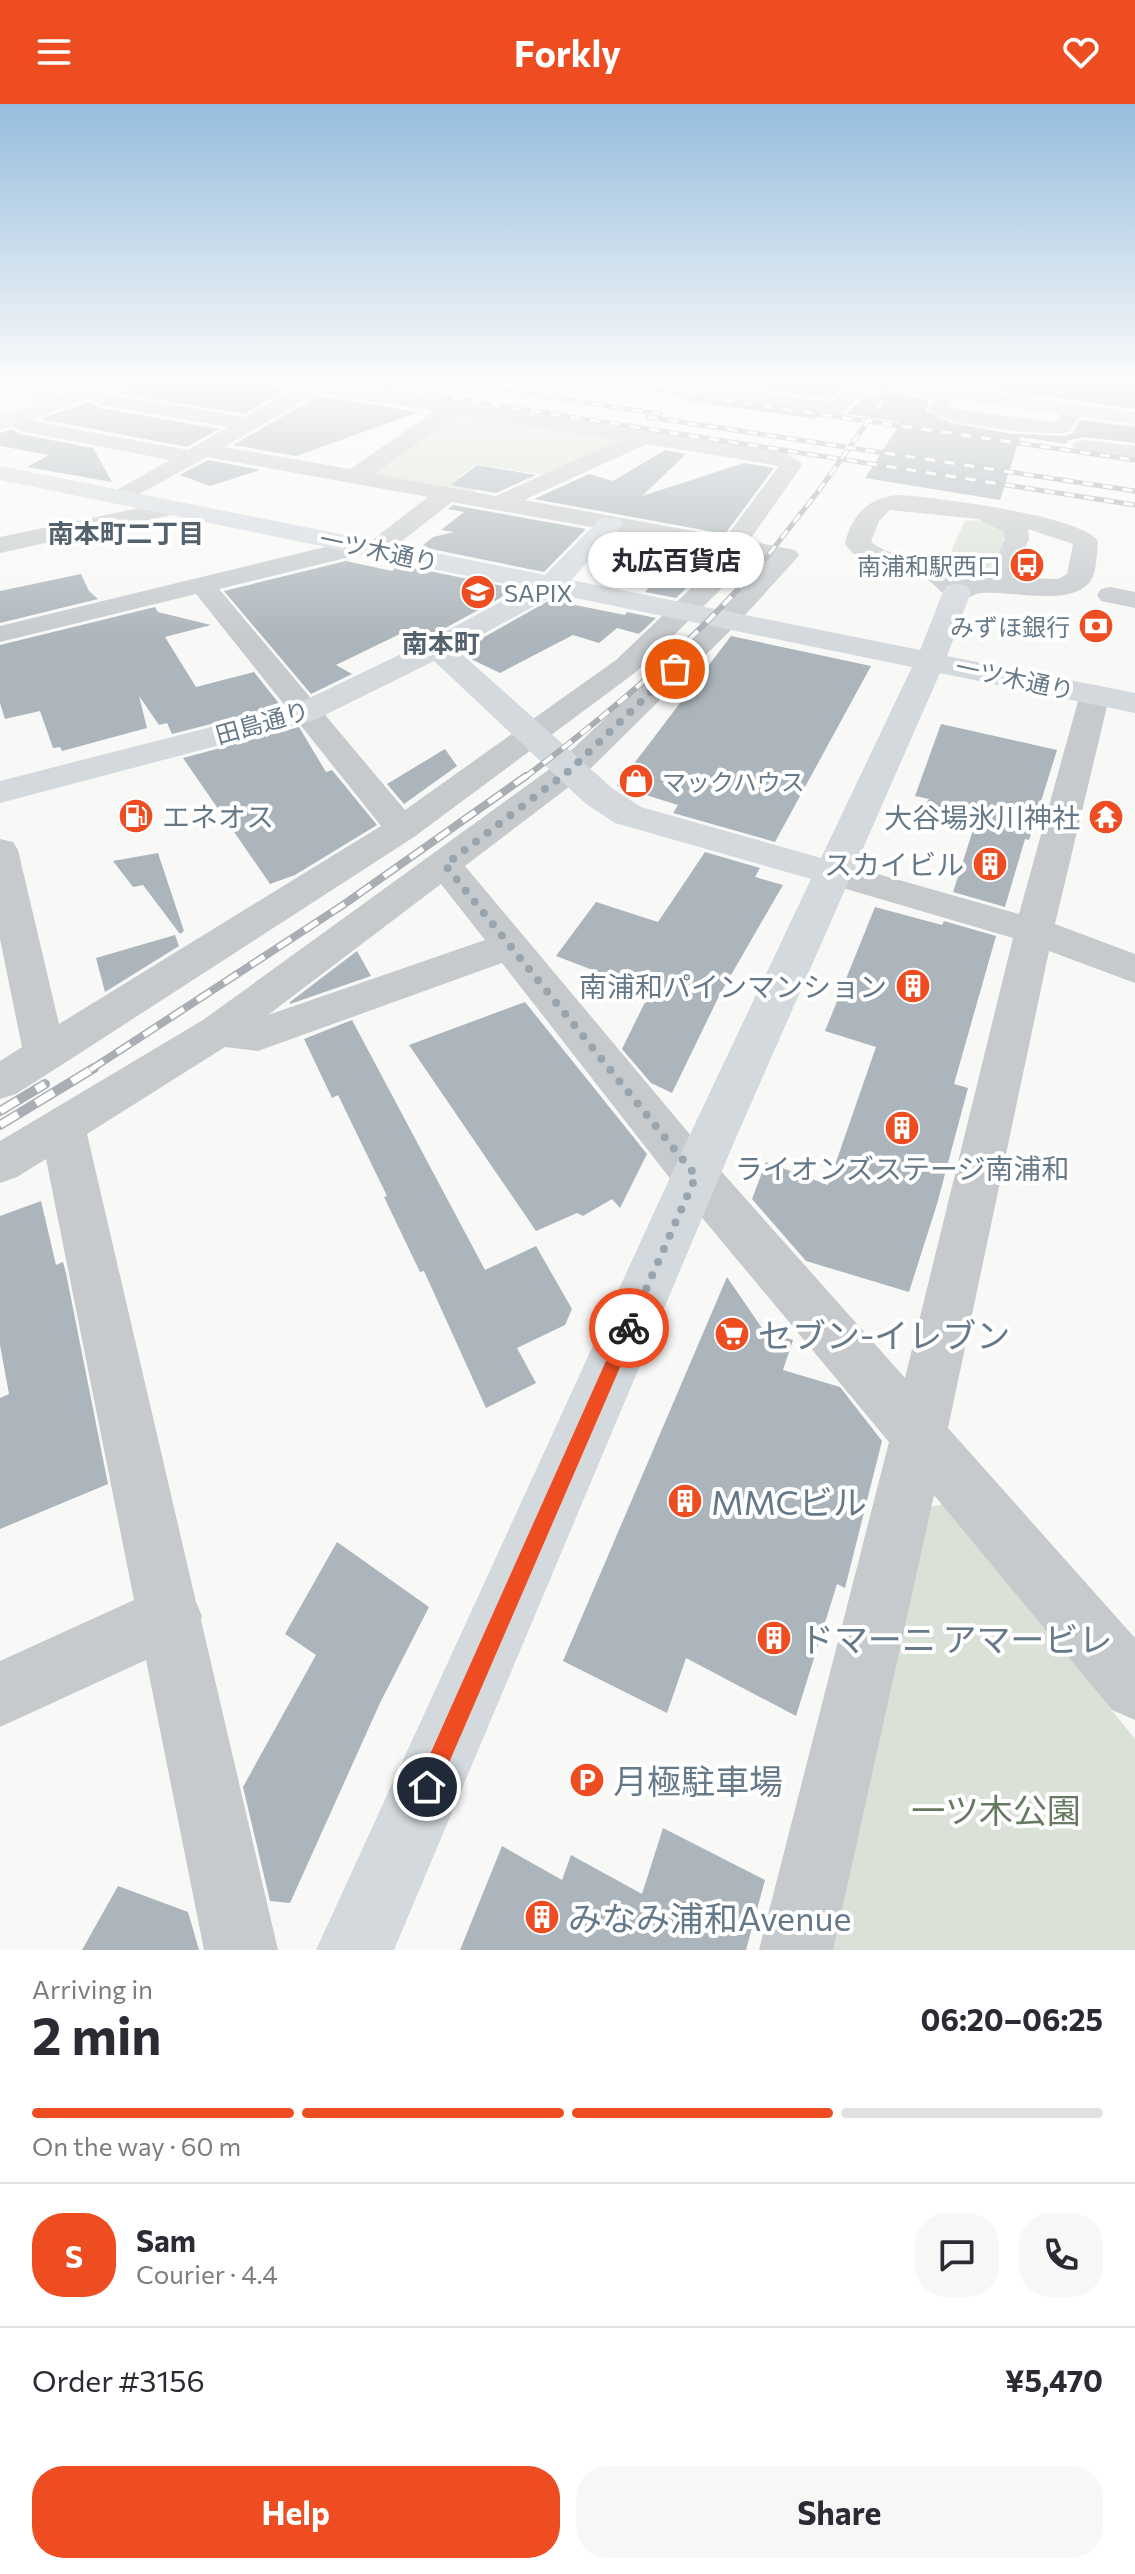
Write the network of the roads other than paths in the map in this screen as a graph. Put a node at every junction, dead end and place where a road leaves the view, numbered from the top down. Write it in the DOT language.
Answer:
graph roads {
  1 [pos="171,469"];
  2 [pos="301,469"];
  3 [pos="365,469"];
  4 [pos="574,469"];
  5 [pos="789,469"];
  6 [pos="0,473"];
  7 [pos="354,477"];
  8 [pos="447,494"];
  9 [pos="121,497"];
  10 [pos="499,503"];
  11 [pos="172,508"];
  12 [pos="987,515"];
  13 [pos="1030,522"];
  14 [pos="610,523"];
  15 [pos="0,545"];
  16 [pos="741,546"];
  17 [pos="369,547"];
  18 [pos="202,585"];
  19 [pos="550,586"];
  20 [pos="964,589"];
  21 [pos="682,611"];
  22 [pos="727,618"];
  23 [pos="0,634"];
  24 [pos="437,648"];
  25 [pos="930,660"];
  26 [pos="1095,694"];
  27 [pos="1135,703"];
  28 [pos="304,713"];
  29 [pos="530,736"];
  30 [pos="570,770"];
  31 [pos="0,792"];
  32 [pos="402,829"];
  33 [pos="0,850"];
  34 [pos="445,865"];
  35 [pos="832,873"];
  36 [pos="1034,931"];
  37 [pos="510,946"];
  38 [pos="11,951"];
  39 [pos="1135,969"];
  40 [pos="218,1031"];
  41 [pos="45,1055"];
  42 [pos="0,1082"];
  43 [pos="62,1126"];
  44 [pos="0,1164"];
  45 [pos="696,1176"];
  46 [pos="919,1434"];
  47 [pos="171,1616"];
  48 [pos="1135,1687"];
  49 [pos="0,1694"];
  50 [pos="241,1950"];
  51 [pos="355,1950"];
  52 [pos="796,1950"];
  1 -- 9 [label="street"];
  2 -- 7 [label="street"];
  3 -- 7 [label="street"];
  4 -- 10 [label="street"];
  5 -- 16 [label="street"];
  6 -- 9 [label="street, 一ツ木通り"];
  7 -- 8 [label="street"];
  8 -- 10 [label="street"];
  8 -- 17 [label="street"];
  9 -- 11 [label="street, 一ツ木通り"];
  10 -- 14 [label="street"];
  11 -- 15 [label="street"];
  11 -- 17 [label="street, 一ツ木通り"];
  12 -- 13 [label="street"];
  12 -- 20 [label="street"];
  12 -- 20 [label="street"];
  13 -- 20 [label="street"];
  13 -- 20 [label="street"];
  14 -- 16 [label="street"];
  14 -- 19 [label="street, 田島通り"];
  16 -- 21 [label="street"];
  16 -- 22 [label="street"];
  17 -- 18 [label="street"];
  17 -- 19 [label="street, 一ツ木通り"];
  18 -- 23 [label="street"];
  18 -- 28 [label="street"];
  19 -- 21 [label="street, 一ツ木通り"];
  19 -- 24 [label="street, 田島通り"];
  20 -- 25 [label="street"];
  21 -- 22 [label="street, 一ツ木通り"];
  21 -- 29 [label="street"];
  22 -- 25 [label="street, 一ツ木通り"];
  22 -- 30 [label="street"];
  24 -- 28 [label="street, 田島通り"];
  24 -- 29 [label="street"];
  25 -- 26 [label="street, 一ツ木通り"];
  25 -- 35 [label="street"];
  26 -- 27 [label="street, 一ツ木通り"];
  26 -- 36 [label="street"];
  28 -- 31 [label="street, 田島通り"];
  28 -- 32 [label="street"];
  29 -- 30 [label="street"];
  29 -- 32 [label="street"];
  30 -- 34 [label="street"];
  30 -- 35 [label="street"];
  32 -- 41 [label="street"];
  33 -- 38 [label="street"];
  34 -- 37 [label="street"];
  34 -- 40 [label="street"];
  35 -- 36 [label="street"];
  35 -- 45 [label="street"];
  36 -- 39 [label="street"];
  36 -- 46 [label="street"];
  37 -- 40 [label="street"];
  37 -- 45 [label="street"];
  38 -- 41 [label="street"];
  40 -- 43 [label="street"];
  41 -- 42 [label="street"];
  43 -- 44 [label="street"];
  43 -- 47 [label="street"];
  45 -- 46 [label="street"];
  45 -- 51 [label="street"];
  46 -- 48 [label="street"];
  46 -- 52 [label="street"];
  47 -- 49 [label="street"];
  47 -- 50 [label="street"];
}
